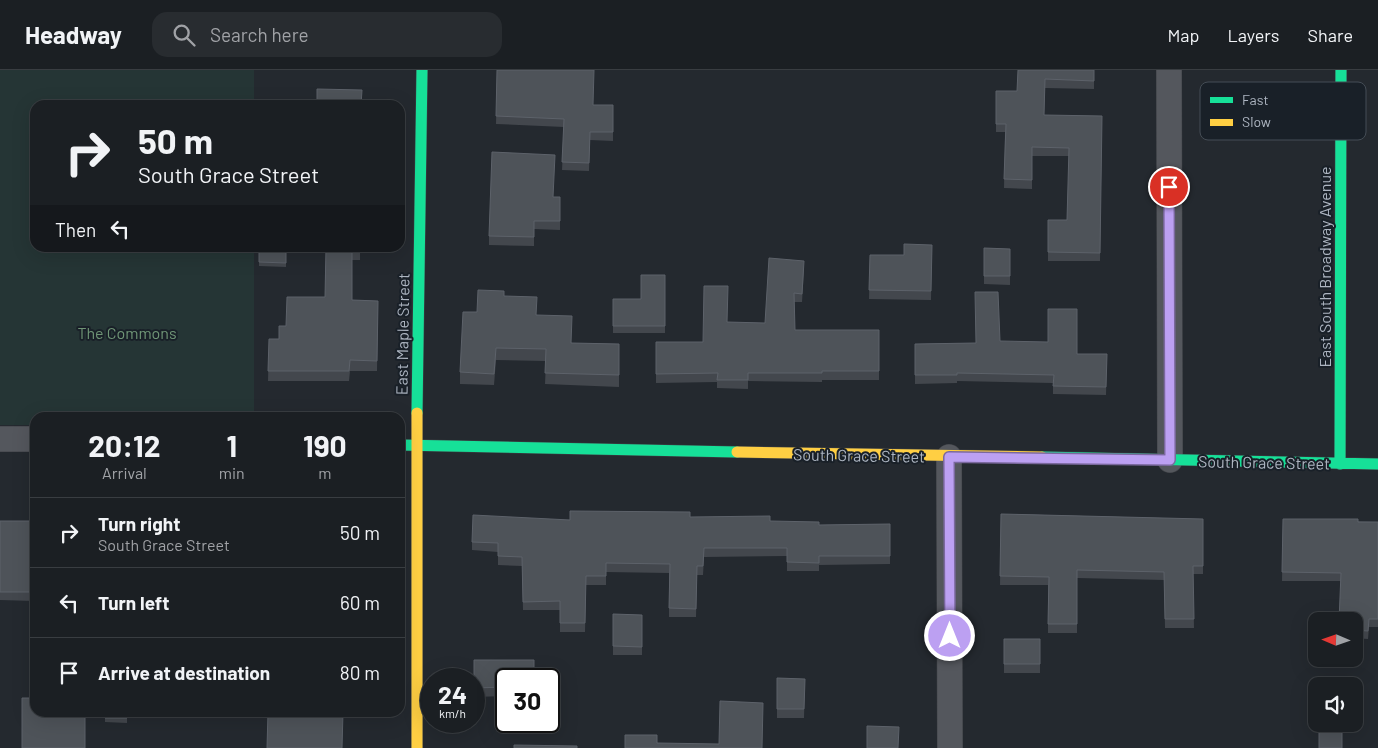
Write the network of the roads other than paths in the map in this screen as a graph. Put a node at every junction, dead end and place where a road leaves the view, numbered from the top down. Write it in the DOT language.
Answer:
graph roads {
  1 [pos="422,70"];
  2 [pos="1169,70"];
  3 [pos="1341,140"];
  4 [pos="0,439"];
  5 [pos="30,440"];
  6 [pos="405,445"];
  7 [pos="416,445"];
  8 [pos="949,457"];
  9 [pos="1170,460"];
  10 [pos="1340,464"];
  11 [pos="1378,464"];
  12 [pos="417,748"];
  13 [pos="950,748"];
  1 -- 7 [label="street, East Maple Street"];
  2 -- 9 [label="street"];
  3 -- 10 [label="street, East South Broadway Avenue"];
  4 -- 5 [label="street"];
  6 -- 7 [label="street, South Grace Street"];
  7 -- 8 [label="street, South Grace Street"];
  7 -- 12 [label="street, East Maple Street"];
  8 -- 9 [label="street, South Grace Street"];
  8 -- 13 [label="street"];
  9 -- 10 [label="street, South Grace Street"];
  10 -- 11 [label="street, South Grace Street"];
}
